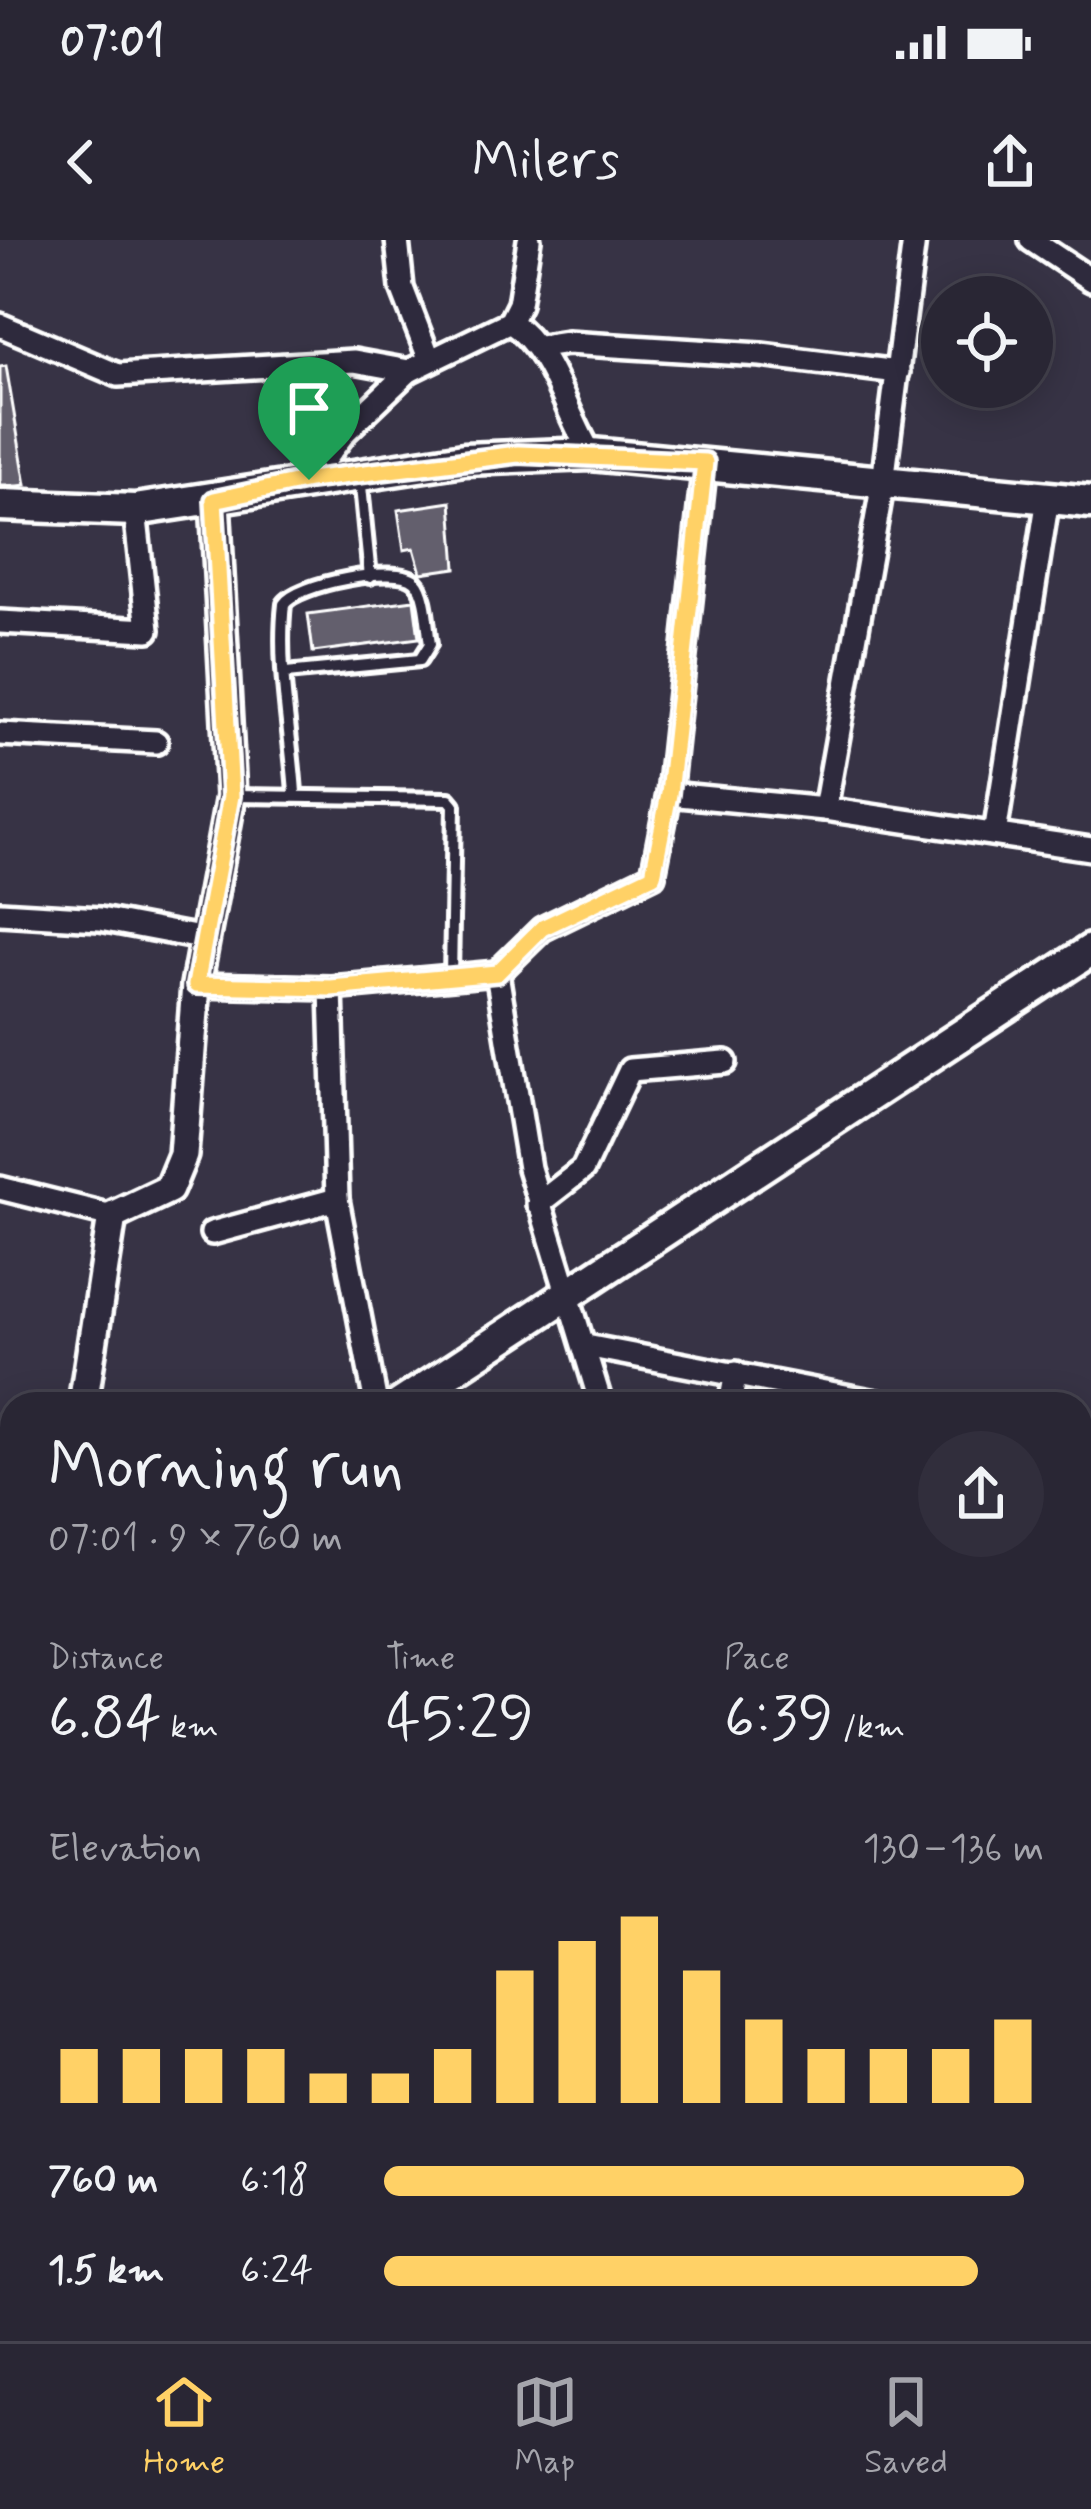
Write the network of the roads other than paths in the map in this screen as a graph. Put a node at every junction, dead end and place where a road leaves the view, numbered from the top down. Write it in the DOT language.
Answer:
graph roads {
  1 [pos="397,240"];
  2 [pos="529,240"];
  3 [pos="914,240"];
  4 [pos="1031,240"];
  5 [pos="1091,280"];
  6 [pos="510,322"];
  7 [pos="0,325"];
  8 [pos="541,346"];
  9 [pos="429,358"];
  10 [pos="409,371"];
  11 [pos="898,372"];
  12 [pos="592,454"];
  13 [pos="705,462"];
  14 [pos="360,473"];
  15 [pos="309,480"];
  16 [pos="883,482"];
  17 [pos="1048,498"];
  18 [pos="214,500"];
  19 [pos="1091,502"];
  20 [pos="0,505"];
  21 [pos="136,509"];
  22 [pos="370,577"];
  23 [pos="0,622"];
  24 [pos="286,673"];
  25 [pos="0,734"];
  26 [pos="156,742"];
  27 [pos="295,794"];
  28 [pos="669,794"];
  29 [pos="231,796"];
  30 [pos="825,809"];
  31 [pos="995,835"];
  32 [pos="1091,849"];
  33 [pos="0,913"];
  34 [pos="206,939"];
  35 [pos="1091,950"];
  36 [pos="497,973"];
  37 [pos="451,978"];
  38 [pos="196,985"];
  39 [pos="331,988"];
  40 [pos="725,1062"];
  41 [pos="0,1188"];
  42 [pos="337,1199"];
  43 [pos="538,1204"];
  44 [pos="112,1216"];
  45 [pos="212,1233"];
  46 [pos="570,1294"];
  47 [pos="586,1346"];
  48 [pos="736,1373"];
  49 [pos="85,1392"];
  50 [pos="374,1392"];
  51 [pos="437,1392"];
  52 [pos="598,1392"];
  53 [pos="732,1392"];
  54 [pos="828,1392"];
  1 -- 9 [label="street"];
  2 -- 6 [label="street"];
  3 -- 11 [label="street"];
  4 -- 5 [label="street"];
  6 -- 8 [label="street"];
  6 -- 9 [label="street"];
  7 -- 10 [label="street"];
  8 -- 11 [label="street"];
  8 -- 12 [label="street"];
  9 -- 10 [label="street"];
  10 -- 15 [label="street"];
  11 -- 16 [label="street"];
  12 -- 13 [label="main road"];
  12 -- 14 [label="main road"];
  13 -- 16 [label="main road"];
  13 -- 28 [label="street"];
  14 -- 15 [label="main road"];
  14 -- 22 [label="lane"];
  15 -- 18 [label="main road"];
  16 -- 17 [label="main road"];
  16 -- 30 [label="street"];
  17 -- 19 [label="main road"];
  17 -- 31 [label="street"];
  18 -- 21 [label="main road"];
  18 -- 29 [label="main road"];
  20 -- 21 [label="main road"];
  21 -- 23 [label="street"];
  22 -- 24 [label="lane"];
  22 -- 24 [label="lane"];
  24 -- 27 [label="lane"];
  25 -- 26 [label="street"];
  27 -- 29 [label="lane"];
  27 -- 37 [label="lane"];
  28 -- 30 [label="street"];
  28 -- 36 [label="street"];
  29 -- 34 [label="main road"];
  30 -- 31 [label="street"];
  31 -- 32 [label="street"];
  33 -- 34 [label="street"];
  34 -- 38 [label="main road"];
  35 -- 46 [label="main road"];
  36 -- 37 [label="street"];
  36 -- 43 [label="street"];
  37 -- 39 [label="street"];
  38 -- 39 [label="street"];
  38 -- 44 [label="main road"];
  39 -- 42 [label="street"];
  40 -- 43 [label="street"];
  41 -- 44 [label="street"];
  42 -- 45 [label="street"];
  42 -- 50 [label="street"];
  43 -- 46 [label="street"];
  44 -- 49 [label="main road"];
  46 -- 47 [label="street"];
  46 -- 51 [label="main road"];
  47 -- 48 [label="street"];
  47 -- 52 [label="street"];
  48 -- 53 [label="street"];
  48 -- 54 [label="street"];
}
